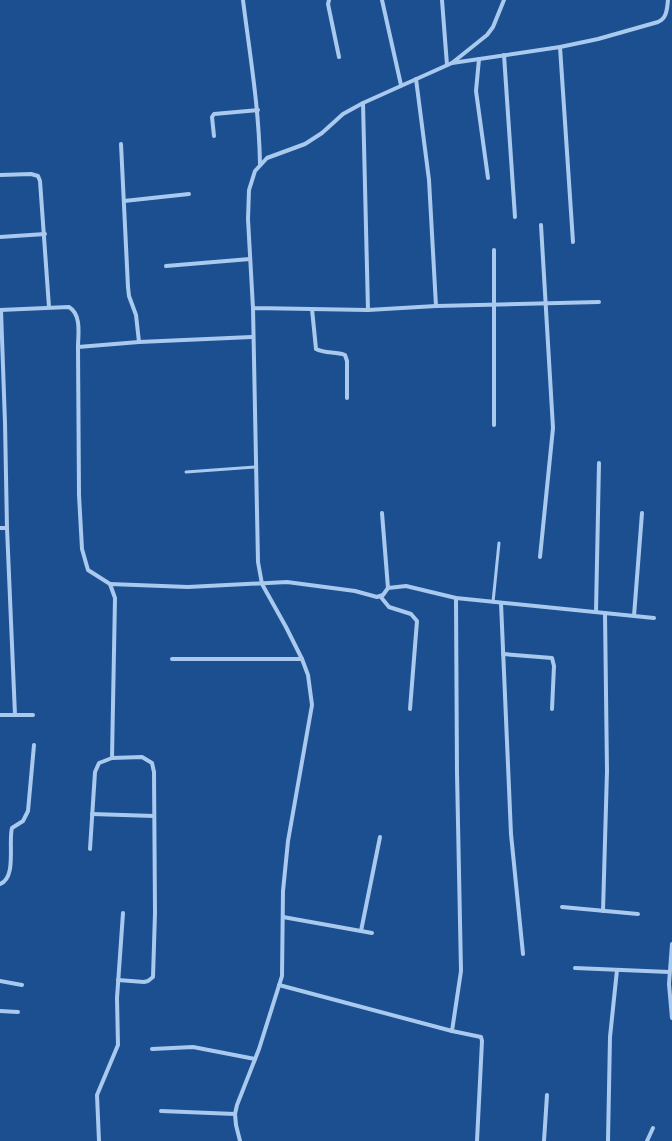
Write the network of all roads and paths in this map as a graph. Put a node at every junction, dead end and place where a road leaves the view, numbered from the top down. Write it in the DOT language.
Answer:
graph roads {
  1 [pos="243,0"];
  2 [pos="329,0"];
  3 [pos="382,0"];
  4 [pos="442,0"];
  5 [pos="504,0"];
  6 [pos="668,0"];
  7 [pos="560,48"];
  8 [pos="504,55"];
  9 [pos="339,57"];
  10 [pos="479,59"];
  11 [pos="452,63"];
  12 [pos="447,65"];
  13 [pos="416,79"];
  14 [pos="401,85"];
  15 [pos="363,103"];
  16 [pos="258,110"];
  17 [pos="214,136"];
  18 [pos="121,144"];
  19 [pos="260,164"];
  20 [pos="0,175"];
  21 [pos="488,178"];
  22 [pos="189,194"];
  23 [pos="124,201"];
  24 [pos="515,217"];
  25 [pos="542,225"];
  26 [pos="44,234"];
  27 [pos="0,237"];
  28 [pos="573,242"];
  29 [pos="494,250"];
  30 [pos="250,259"];
  31 [pos="166,266"];
  32 [pos="599,302"];
  33 [pos="494,304"];
  34 [pos="545,304"];
  35 [pos="436,306"];
  36 [pos="49,307"];
  37 [pos="252,308"];
  38 [pos="312,309"];
  39 [pos="0,310"];
  40 [pos="368,310"];
  41 [pos="252,337"];
  42 [pos="139,342"];
  43 [pos="78,347"];
  44 [pos="347,398"];
  45 [pos="494,425"];
  46 [pos="599,463"];
  47 [pos="255,467"];
  48 [pos="186,472"];
  49 [pos="382,513"];
  50 [pos="642,513"];
  51 [pos="0,528"];
  52 [pos="7,528"];
  53 [pos="499,543"];
  54 [pos="540,557"];
  55 [pos="110,584"];
  56 [pos="262,584"];
  57 [pos="388,588"];
  58 [pos="380,596"];
  59 [pos="456,598"];
  60 [pos="493,602"];
  61 [pos="501,603"];
  62 [pos="596,612"];
  63 [pos="605,613"];
  64 [pos="634,616"];
  65 [pos="654,618"];
  66 [pos="504,654"];
  67 [pos="172,659"];
  68 [pos="302,659"];
  69 [pos="410,709"];
  70 [pos="552,709"];
  71 [pos="0,715"];
  72 [pos="15,715"];
  73 [pos="34,715"];
  74 [pos="34,745"];
  75 [pos="112,758"];
  76 [pos="92,814"];
  77 [pos="154,816"];
  78 [pos="380,836"];
  79 [pos="90,849"];
  80 [pos="0,884"];
  81 [pos="562,907"];
  82 [pos="603,911"];
  83 [pos="123,913"];
  84 [pos="638,914"];
  85 [pos="283,917"];
  86 [pos="361,931"];
  87 [pos="372,933"];
  88 [pos="672,944"];
  89 [pos="523,954"];
  90 [pos="575,968"];
  91 [pos="617,970"];
  92 [pos="669,972"];
  93 [pos="118,980"];
  94 [pos="0,981"];
  95 [pos="22,985"];
  96 [pos="279,985"];
  97 [pos="0,1011"];
  98 [pos="18,1012"];
  99 [pos="672,1018"];
  100 [pos="452,1031"];
  101 [pos="152,1049"];
  102 [pos="255,1059"];
  103 [pos="547,1096"];
  104 [pos="161,1111"];
  105 [pos="235,1114"];
  106 [pos="653,1128"];
  107 [pos="99,1141"];
  108 [pos="240,1141"];
  109 [pos="477,1141"];
  110 [pos="544,1141"];
  111 [pos="608,1141"];
  112 [pos="647,1141"];
  1 -- 16 [label="street"];
  2 -- 9 [label="street"];
  3 -- 14 [label="street"];
  4 -- 12 [label="street"];
  5 -- 11 [label="street"];
  6 -- 7 [label="street"];
  7 -- 8 [label="street"];
  7 -- 28 [label="street"];
  8 -- 10 [label="street"];
  8 -- 24 [label="street"];
  10 -- 11 [label="street"];
  10 -- 21 [label="street"];
  11 -- 12 [label="street"];
  12 -- 13 [label="street"];
  13 -- 14 [label="street"];
  13 -- 35 [label="street"];
  14 -- 15 [label="street"];
  15 -- 19 [label="street"];
  15 -- 40 [label="street"];
  16 -- 17 [label="street"];
  16 -- 19 [label="street"];
  18 -- 23 [label="street"];
  19 -- 30 [label="street"];
  20 -- 26 [label="street"];
  22 -- 23 [label="street"];
  23 -- 42 [label="street"];
  25 -- 34 [label="street"];
  26 -- 27 [label="street"];
  26 -- 36 [label="street"];
  29 -- 33 [label="street"];
  30 -- 31 [label="street"];
  30 -- 37 [label="street"];
  32 -- 34 [label="street"];
  33 -- 34 [label="street"];
  33 -- 35 [label="street"];
  33 -- 45 [label="street"];
  34 -- 54 [label="street"];
  35 -- 40 [label="street"];
  36 -- 39 [label="street"];
  36 -- 43 [label="street"];
  37 -- 38 [label="street"];
  37 -- 41 [label="street"];
  38 -- 40 [label="street"];
  38 -- 44 [label="street"];
  39 -- 52 [label="street"];
  41 -- 42 [label="street"];
  41 -- 47 [label="street"];
  42 -- 43 [label="street"];
  43 -- 55 [label="street"];
  46 -- 62 [label="street"];
  47 -- 48 [label="lane"];
  47 -- 56 [label="street"];
  49 -- 57 [label="street"];
  50 -- 64 [label="street"];
  51 -- 52 [label="street"];
  52 -- 72 [label="street"];
  53 -- 60 [label="lane"];
  55 -- 56 [label="street"];
  55 -- 75 [label="street"];
  56 -- 58 [label="street"];
  56 -- 68 [label="street"];
  57 -- 58 [label="street"];
  57 -- 59 [label="street"];
  58 -- 69 [label="street"];
  59 -- 60 [label="street"];
  59 -- 100 [label="street"];
  60 -- 61 [label="street"];
  61 -- 62 [label="street"];
  61 -- 66 [label="street"];
  62 -- 63 [label="street"];
  63 -- 64 [label="street"];
  63 -- 82 [label="street"];
  64 -- 65 [label="street"];
  66 -- 70 [label="street"];
  66 -- 89 [label="street"];
  67 -- 68 [label="street"];
  68 -- 85 [label="street"];
  71 -- 72 [label="street"];
  72 -- 73 [label="street"];
  74 -- 80 [label="street"];
  75 -- 76 [label="street"];
  75 -- 77 [label="street"];
  76 -- 77 [label="street"];
  76 -- 79 [label="street"];
  77 -- 93 [label="street"];
  78 -- 86 [label="street"];
  81 -- 82 [label="street"];
  82 -- 84 [label="street"];
  83 -- 93 [label="street"];
  85 -- 86 [label="street"];
  85 -- 96 [label="street"];
  86 -- 87 [label="street"];
  88 -- 92 [label="street"];
  90 -- 91 [label="street"];
  91 -- 92 [label="street"];
  91 -- 111 [label="street"];
  92 -- 99 [label="street"];
  93 -- 107 [label="street"];
  94 -- 95 [label="street"];
  96 -- 100 [label="street"];
  96 -- 102 [label="street"];
  97 -- 98 [label="street"];
  100 -- 109 [label="street"];
  101 -- 102 [label="street"];
  102 -- 105 [label="street"];
  103 -- 110 [label="street"];
  104 -- 105 [label="street"];
  105 -- 108 [label="street"];
  106 -- 112 [label="street"];
}
